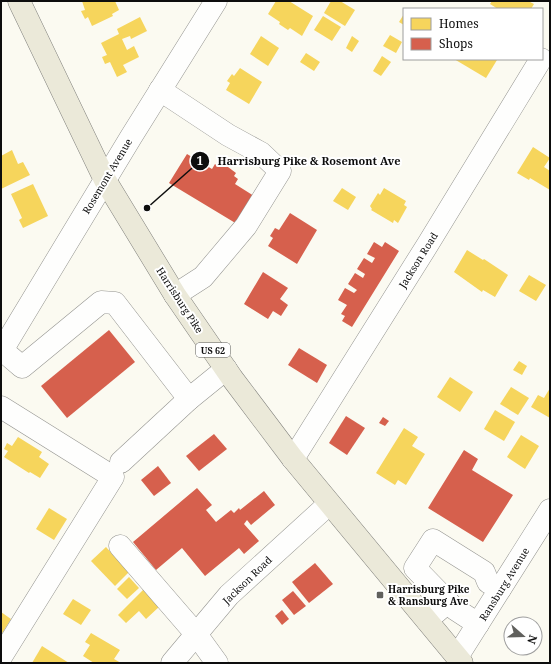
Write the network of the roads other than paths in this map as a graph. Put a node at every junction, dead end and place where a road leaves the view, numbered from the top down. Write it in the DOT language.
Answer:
graph roads {
  1 [pos="19,1"];
  2 [pos="212,3"];
  3 [pos="550,44"];
  4 [pos="543,56"];
  5 [pos="541,60"];
  6 [pos="160,90"];
  7 [pos="105,180"];
  8 [pos="175,294"];
  9 [pos="1,351"];
  10 [pos="226,369"];
  11 [pos="189,399"];
  12 [pos="1,407"];
  13 [pos="293,459"];
  14 [pos="121,462"];
  15 [pos="329,504"];
  16 [pos="550,510"];
  17 [pos="120,546"];
  18 [pos="415,568"];
  19 [pos="396,584"];
  20 [pos="500,589"];
  21 [pos="448,602"];
  22 [pos="426,620"];
  23 [pos="478,624"];
  24 [pos="196,634"];
  25 [pos="1,658"];
  26 [pos="460,660"];
  27 [pos="172,663"];
  28 [pos="218,663"];
  1 -- 7 [label="main road, Harrisburg Pike / US 62"];
  2 -- 6 [label="street, Rosemont Avenue"];
  3 -- 4 [label="street, Jackson Road"];
  5 -- 13 [label="street, Jackson Road"];
  6 -- 7 [label="street, Rosemont Avenue"];
  6 -- 8 [label="street"];
  7 -- 8 [label="main road, Harrisburg Pike / US 62"];
  7 -- 9 [label="street, Rosemont Avenue"];
  8 -- 10 [label="main road, Harrisburg Pike / US 62"];
  9 -- 11 [label="street"];
  10 -- 11 [label="street"];
  10 -- 13 [label="main road, Harrisburg Pike / US 62"];
  11 -- 14 [label="street"];
  12 -- 25 [label="street"];
  13 -- 15 [label="main road, Harrisburg Pike / US 62"];
  15 -- 19 [label="main road, Harrisburg Pike / US 62"];
  15 -- 24 [label="street, Jackson Road"];
  16 -- 20 [label="street, Ransburg Avenue"];
  17 -- 24 [label="street"];
  18 -- 19 [label="street"];
  18 -- 20 [label="street"];
  18 -- 21 [label="street"];
  19 -- 22 [label="main road, Harrisburg Pike / US 62"];
  20 -- 23 [label="street, Ransburg Avenue"];
  21 -- 22 [label="street"];
  21 -- 23 [label="street"];
  22 -- 26 [label="main road, Harrisburg Pike / US 62"];
  23 -- 26 [label="street, Ransburg Avenue"];
  24 -- 27 [label="street, Jackson Road"];
  24 -- 28 [label="street"];
}
